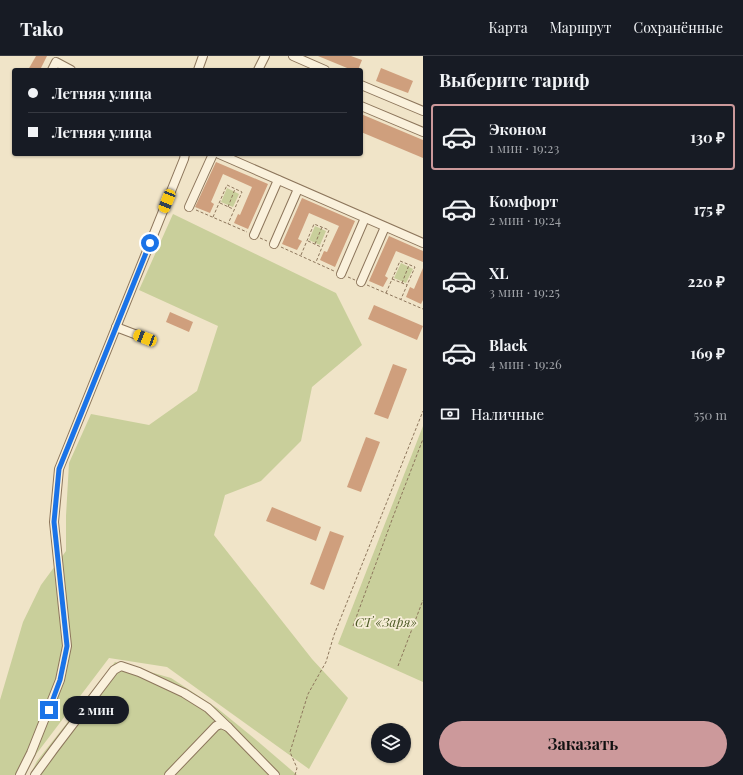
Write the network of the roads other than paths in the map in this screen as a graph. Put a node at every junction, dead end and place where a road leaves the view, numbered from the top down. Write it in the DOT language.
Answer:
graph roads {
  1 [pos="202,56"];
  2 [pos="265,56"];
  3 [pos="293,56"];
  4 [pos="53,68"];
  5 [pos="67,68"];
  6 [pos="199,68"];
  7 [pos="259,68"];
  8 [pos="320,68"];
  9 [pos="363,86"];
  10 [pos="363,107"];
  11 [pos="423,111"];
  12 [pos="423,132"];
  13 [pos="185,156"];
  14 [pos="212,156"];
  15 [pos="224,156"];
  16 [pos="278,180"];
  17 [pos="298,189"];
  18 [pos="189,207"];
  19 [pos="365,218"];
  20 [pos="385,226"];
  21 [pos="254,235"];
  22 [pos="423,243"];
  23 [pos="274,244"];
  24 [pos="341,274"];
  25 [pos="360,282"];
  26 [pos="116,328"];
  27 [pos="145,338"];
  28 [pos="228,727"];
  29 [pos="20,775"];
  30 [pos="35,775"];
  31 [pos="169,775"];
  32 [pos="275,775"];
  1 -- 6 [label="street"];
  2 -- 7 [label="street"];
  3 -- 8 [label="street"];
  4 -- 5 [label="street"];
  9 -- 11 [label="street"];
  10 -- 12 [label="street"];
  13 -- 26 [label="street"];
  14 -- 18 [label="street"];
  15 -- 16 [label="street"];
  16 -- 17 [label="street"];
  16 -- 21 [label="street"];
  17 -- 19 [label="street"];
  17 -- 23 [label="street"];
  19 -- 20 [label="street"];
  19 -- 24 [label="street"];
  20 -- 22 [label="street"];
  20 -- 25 [label="street"];
  26 -- 27 [label="street"];
  26 -- 29 [label="street"];
  28 -- 30 [label="street"];
  28 -- 31 [label="street"];
  28 -- 32 [label="street"];
}
